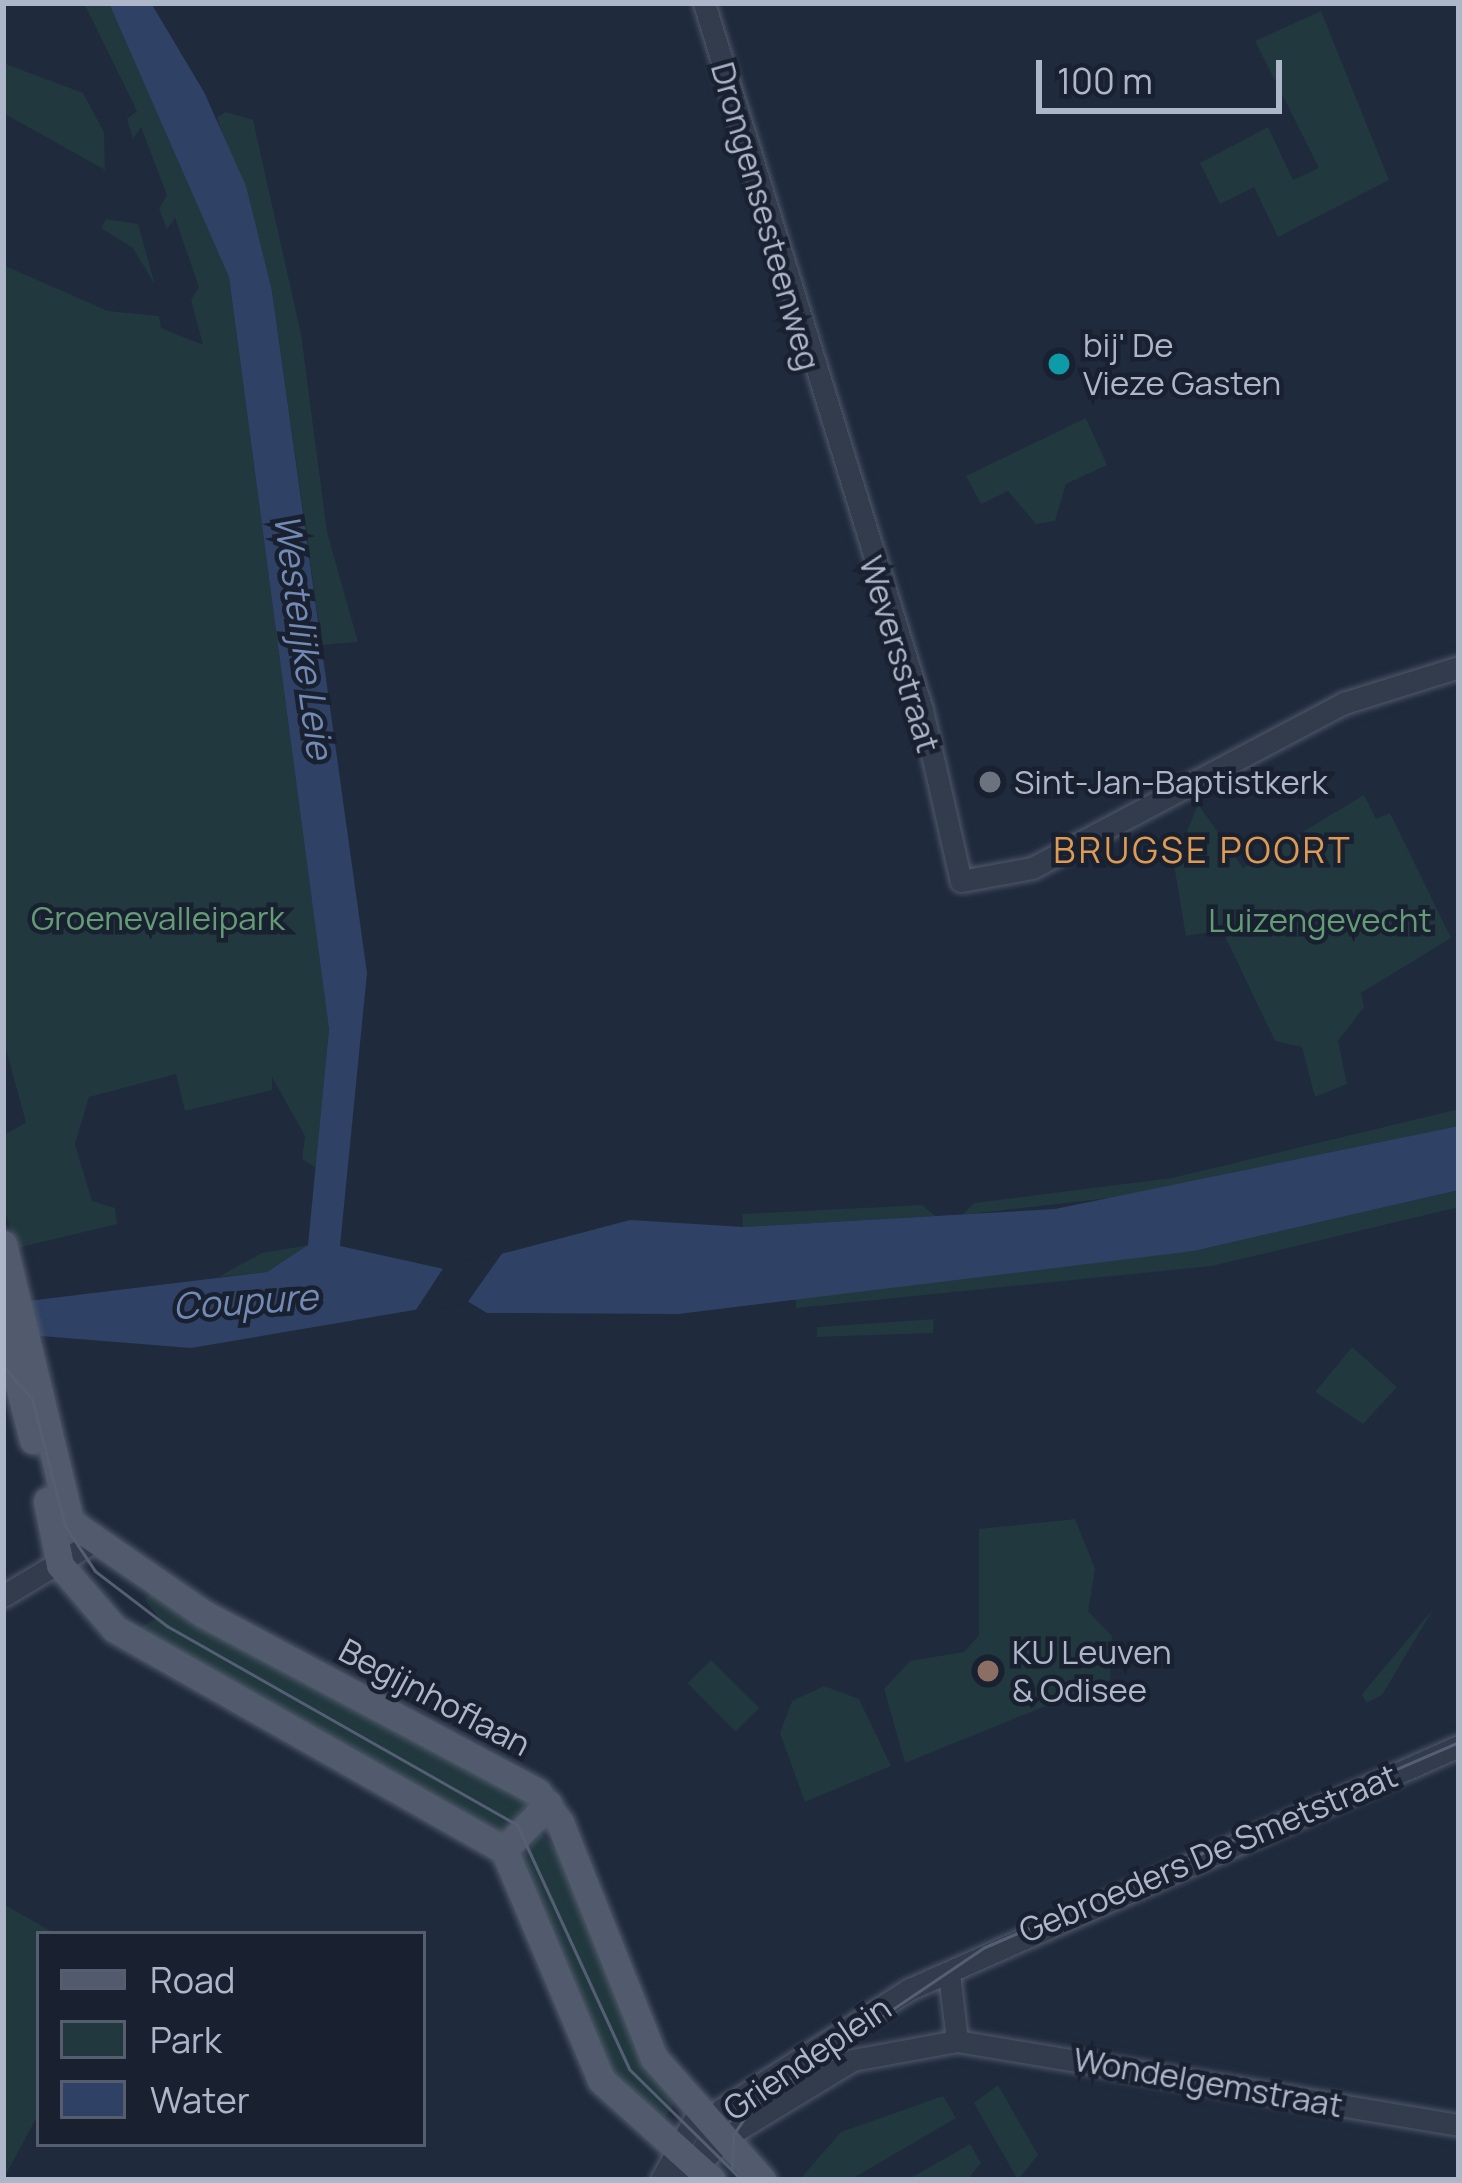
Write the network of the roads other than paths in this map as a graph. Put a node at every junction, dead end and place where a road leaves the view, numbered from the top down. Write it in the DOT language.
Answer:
graph roads {
  1 [pos="704,3"];
  2 [pos="827,429"];
  3 [pos="1459,667"];
  4 [pos="3,1244"];
  5 [pos="13,1336"];
  6 [pos="93,1542"];
  7 [pos="60,1564"];
  8 [pos="3,1596"];
  9 [pos="1459,1746"];
  10 [pos="548,1804"];
  11 [pos="504,1850"];
  12 [pos="954,1970"];
  13 [pos="957,2041"];
  14 [pos="713,2122"];
  15 [pos="1459,2126"];
  16 [pos="692,2169"];
  17 [pos="661,2180"];
  18 [pos="763,2180"];
  1 -- 2 [label="street, Drongensesteenweg"];
  2 -- 3 [label="street, Weversstraat"];
  4 -- 5 [label="main road"];
  5 -- 6 [label="main road"];
  5 -- 7 [label="main road"];
  6 -- 7 [label="street"];
  6 -- 10 [label="main road, Begijnhoflaan"];
  7 -- 8 [label="street"];
  7 -- 11 [label="main road"];
  9 -- 12 [label="street, Gebroeders De Smetstraat"];
  10 -- 11 [label="main road"];
  10 -- 14 [label="main road"];
  11 -- 16 [label="main road"];
  12 -- 13 [label="street"];
  12 -- 14 [label="street, Griendeplein"];
  13 -- 14 [label="street, Griendeplein"];
  13 -- 15 [label="street, Wondelgemstraat"];
  14 -- 16 [label="street, Griendeplein"];
  14 -- 16 [label="street, Griendeplein"];
  14 -- 18 [label="main road"];
  16 -- 17 [label="street, Griendeplein"];
}
